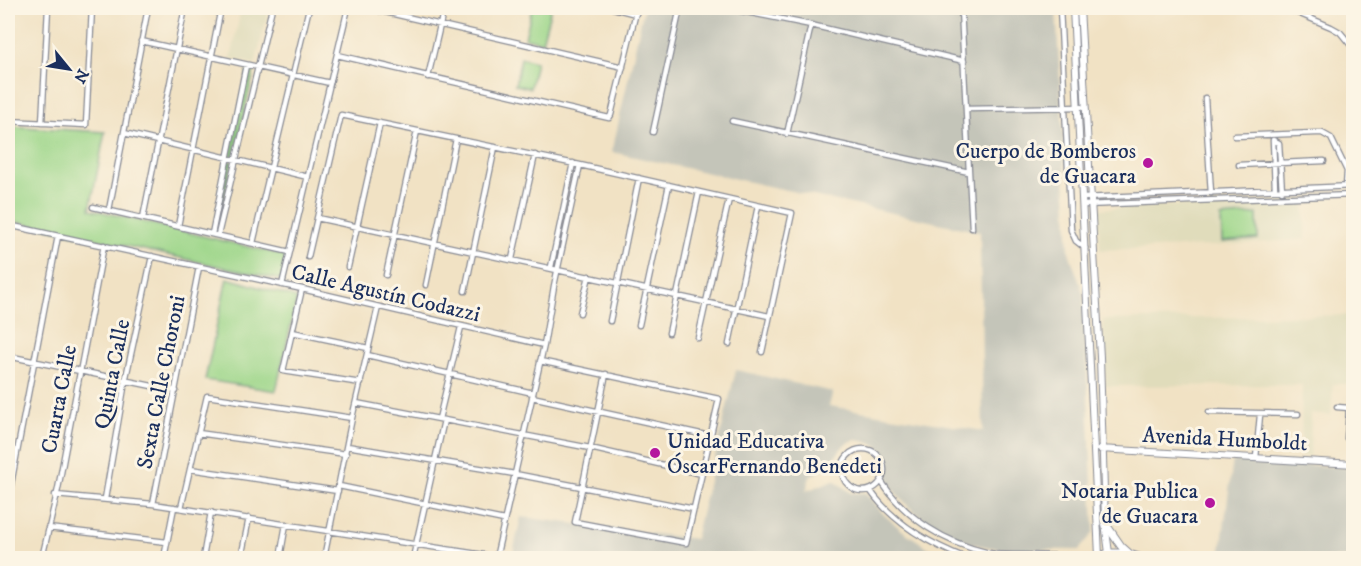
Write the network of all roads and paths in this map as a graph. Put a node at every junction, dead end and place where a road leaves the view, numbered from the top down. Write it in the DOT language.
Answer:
graph roads {
  1 [pos="48,8"];
  2 [pos="92,8"];
  3 [pos="148,8"];
  4 [pos="185,8"];
  5 [pos="221,8"];
  6 [pos="272,8"];
  7 [pos="309,8"];
  8 [pos="348,8"];
  9 [pos="368,8"];
  10 [pos="444,8"];
  11 [pos="613,8"];
  12 [pos="638,8"];
  13 [pos="680,8"];
  14 [pos="726,8"];
  15 [pos="961,8"];
  16 [pos="1060,8"];
  17 [pos="1073,8"];
  18 [pos="1080,8"];
  19 [pos="1286,8"];
  20 [pos="636,14"];
  21 [pos="440,24"];
  22 [pos="811,26"];
  23 [pos="141,41"];
  24 [pos="1353,49"];
  25 [pos="177,50"];
  26 [pos="337,55"];
  27 [pos="211,58"];
  28 [pos="964,60"];
  29 [pos="246,65"];
  30 [pos="623,67"];
  31 [pos="258,68"];
  32 [pos="293,76"];
  33 [pos="428,77"];
  34 [pos="330,83"];
  35 [pos="1205,98"];
  36 [pos="1064,107"];
  37 [pos="1082,107"];
  38 [pos="967,110"];
  39 [pos="8,121"];
  40 [pos="732,122"];
  41 [pos="42,123"];
  42 [pos="380,123"];
  43 [pos="417,131"];
  44 [pos="653,132"];
  45 [pos="124,133"];
  46 [pos="787,134"];
  47 [pos="1235,136"];
  48 [pos="456,139"];
  49 [pos="158,141"];
  50 [pos="495,147"];
  51 [pos="193,150"];
  52 [pos="535,155"];
  53 [pos="227,157"];
  54 [pos="236,160"];
  55 [pos="1324,161"];
  56 [pos="573,163"];
  57 [pos="1281,163"];
  58 [pos="1273,164"];
  59 [pos="580,165"];
  60 [pos="1239,165"];
  61 [pos="271,168"];
  62 [pos="969,172"];
  63 [pos="308,177"];
  64 [pos="639,178"];
  65 [pos="669,185"];
  66 [pos="1346,186"];
  67 [pos="1353,186"];
  68 [pos="1275,189"];
  69 [pos="1282,189"];
  70 [pos="699,192"];
  71 [pos="1211,193"];
  72 [pos="1353,195"];
  73 [pos="1282,197"];
  74 [pos="729,199"];
  75 [pos="1091,201"];
  76 [pos="1083,202"];
  77 [pos="758,206"];
  78 [pos="93,207"];
  79 [pos="109,210"];
  80 [pos="143,218"];
  81 [pos="317,218"];
  82 [pos="9,226"];
  83 [pos="178,226"];
  84 [pos="357,226"];
  85 [pos="972,228"];
  86 [pos="212,234"];
  87 [pos="395,234"];
  88 [pos="218,235"];
  89 [pos="58,236"];
  90 [pos="253,243"];
  91 [pos="435,243"];
  92 [pos="8,244"];
  93 [pos="104,245"];
  94 [pos="1086,248"];
  95 [pos="474,251"];
  96 [pos="290,252"];
  97 [pos="152,256"];
  98 [pos="308,257"];
  99 [pos="512,259"];
  100 [pos="199,267"];
  101 [pos="348,267"];
  102 [pos="551,267"];
  103 [pos="558,269"];
  104 [pos="386,274"];
  105 [pos="589,276"];
  106 [pos="618,282"];
  107 [pos="282,285"];
  108 [pos="426,285"];
  109 [pos="302,289"];
  110 [pos="647,289"];
  111 [pos="465,291"];
  112 [pos="677,295"];
  113 [pos="706,302"];
  114 [pos="378,307"];
  115 [pos="736,309"];
  116 [pos="580,313"];
  117 [pos="769,316"];
  118 [pos="610,321"];
  119 [pos="639,325"];
  120 [pos="461,327"];
  121 [pos="292,332"];
  122 [pos="669,333"];
  123 [pos="698,338"];
  124 [pos="729,344"];
  125 [pos="544,345"];
  126 [pos="368,348"];
  127 [pos="762,352"];
  128 [pos="367,355"];
  129 [pos="8,356"];
  130 [pos="540,361"];
  131 [pos="33,362"];
  132 [pos="80,373"];
  133 [pos="606,374"];
  134 [pos="450,376"];
  135 [pos="125,382"];
  136 [pos="361,383"];
  137 [pos="176,391"];
  138 [pos="532,395"];
  139 [pos="356,403"];
  140 [pos="1337,407"];
  141 [pos="1351,409"];
  142 [pos="597,412"];
  143 [pos="1209,412"];
  144 [pos="1260,414"];
  145 [pos="1298,414"];
  146 [pos="352,418"];
  147 [pos="442,419"];
  148 [pos="198,433"];
  149 [pos="710,435"];
  150 [pos="524,436"];
  151 [pos="1347,438"];
  152 [pos="347,446"];
  153 [pos="590,448"];
  154 [pos="1094,449"];
  155 [pos="1102,450"];
  156 [pos="345,453"];
  157 [pos="1256,458"];
  158 [pos="436,461"];
  159 [pos="1353,464"];
  160 [pos="190,469"];
  161 [pos="515,474"];
  162 [pos="702,474"];
  163 [pos="881,481"];
  164 [pos="582,487"];
  165 [pos="8,489"];
  166 [pos="338,489"];
  167 [pos="870,490"];
  168 [pos="55,495"];
  169 [pos="105,499"];
  170 [pos="8,500"];
  171 [pos="426,503"];
  172 [pos="153,504"];
  173 [pos="174,507"];
  174 [pos="181,508"];
  175 [pos="694,509"];
  176 [pos="211,512"];
  177 [pos="249,518"];
  178 [pos="504,520"];
  179 [pos="1105,523"];
  180 [pos="286,524"];
  181 [pos="48,528"];
  182 [pos="330,530"];
  183 [pos="167,542"];
  184 [pos="416,545"];
  185 [pos="1130,554"];
  186 [pos="1109,556"];
  187 [pos="1099,557"];
  188 [pos="42,558"];
  189 [pos="164,558"];
  190 [pos="203,558"];
  191 [pos="241,558"];
  192 [pos="280,558"];
  193 [pos="324,558"];
  194 [pos="413,558"];
  195 [pos="496,558"];
  196 [pos="966,558"];
  197 [pos="1142,558"];
  1 -- 41 [label="street"];
  2 -- 41 [label="street"];
  3 -- 23 [label="street"];
  4 -- 25 [label="street"];
  5 -- 27 [label="street"];
  6 -- 31 [label="street"];
  7 -- 32 [label="street"];
  8 -- 26 [label="street"];
  9 -- 21 [label="street"];
  10 -- 21 [label="street"];
  11 -- 20 [label="street"];
  12 -- 20 [label="street"];
  13 -- 44 [label="street"];
  14 -- 22 [label="street"];
  15 -- 28 [label="street"];
  16 -- 36 [label="street"];
  17 -- 37 [label="main road"];
  18 -- 37 [label="main road"];
  19 -- 24 [label="street"];
  20 -- 30 [label="street"];
  21 -- 30 [label="street"];
  21 -- 33 [label="street"];
  22 -- 28 [label="street"];
  22 -- 46 [label="street"];
  23 -- 25 [label="street"];
  23 -- 45 [label="street"];
  25 -- 27 [label="street"];
  25 -- 49 [label="street"];
  26 -- 33 [label="street"];
  26 -- 34 [label="street"];
  27 -- 29 [label="street"];
  27 -- 51 [label="street"];
  28 -- 38 [label="street"];
  29 -- 31 [label="street"];
  29 -- 53 [label="street"];
  30 -- 33 [label="street"];
  31 -- 32 [label="street"];
  31 -- 54 [label="street"];
  32 -- 34 [label="street"];
  32 -- 61 [label="street"];
  34 -- 63 [label="street"];
  35 -- 71 [label="street"];
  36 -- 37 [label="street"];
  36 -- 38 [label="street"];
  36 -- 94 [label="street"];
  37 -- 75 [label="main road"];
  37 -- 76 [label="main road"];
  38 -- 62 [label="street"];
  39 -- 41 [label="street"];
  40 -- 46 [label="street"];
  42 -- 43 [label="street"];
  42 -- 81 [label="street"];
  42 -- 84 [label="street"];
  43 -- 48 [label="street"];
  43 -- 87 [label="street"];
  45 -- 49 [label="street"];
  45 -- 79 [label="street"];
  46 -- 62 [label="street"];
  47 -- 66 [label="street"];
  48 -- 50 [label="street"];
  48 -- 91 [label="street"];
  49 -- 51 [label="street"];
  49 -- 80 [label="street"];
  50 -- 52 [label="street"];
  50 -- 95 [label="street"];
  51 -- 53 [label="street"];
  51 -- 83 [label="street"];
  52 -- 56 [label="street"];
  52 -- 99 [label="street"];
  53 -- 54 [label="street"];
  53 -- 86 [label="street"];
  54 -- 61 [label="street"];
  54 -- 88 [label="street"];
  55 -- 57 [label="street"];
  56 -- 59 [label="street"];
  56 -- 102 [label="street"];
  57 -- 58 [label="street"];
  57 -- 58 [label="street"];
  57 -- 69 [label="street"];
  58 -- 60 [label="street"];
  58 -- 68 [label="street"];
  59 -- 64 [label="street"];
  59 -- 103 [label="street"];
  61 -- 63 [label="street"];
  61 -- 90 [label="street"];
  62 -- 85 [label="street"];
  63 -- 96 [label="street"];
  64 -- 65 [label="street"];
  64 -- 106 [label="street"];
  65 -- 70 [label="street"];
  65 -- 110 [label="street"];
  66 -- 67 [label="street"];
  66 -- 69 [label="street"];
  68 -- 69 [label="street"];
  68 -- 71 [label="street"];
  69 -- 73 [label="street"];
  70 -- 74 [label="street"];
  70 -- 112 [label="street"];
  71 -- 75 [label="street"];
  72 -- 73 [label="street"];
  73 -- 75 [label="street"];
  74 -- 77 [label="street"];
  74 -- 113 [label="street"];
  75 -- 76 [label="street"];
  75 -- 155 [label="main road"];
  76 -- 94 [label="main road"];
  77 -- 115 [label="street"];
  77 -- 117 [label="street"];
  78 -- 79 [label="street"];
  79 -- 80 [label="street"];
  80 -- 83 [label="street"];
  81 -- 84 [label="street"];
  81 -- 98 [label="street"];
  82 -- 89 [label="street, Calle Agustín Codazzi"];
  82 -- 92 [label="street"];
  83 -- 86 [label="street"];
  84 -- 87 [label="street"];
  84 -- 101 [label="street"];
  86 -- 88 [label="street"];
  87 -- 91 [label="street"];
  87 -- 104 [label="street"];
  88 -- 90 [label="street"];
  89 -- 93 [label="street, Calle Agustín Codazzi"];
  89 -- 131 [label="street"];
  90 -- 96 [label="street"];
  91 -- 95 [label="street"];
  91 -- 108 [label="street"];
  93 -- 97 [label="street, Calle Agustín Codazzi"];
  93 -- 132 [label="street, Cuarta Calle"];
  94 -- 154 [label="main road"];
  95 -- 99 [label="street"];
  95 -- 111 [label="street"];
  96 -- 107 [label="street"];
  97 -- 100 [label="street, Calle Agustín Codazzi"];
  97 -- 135 [label="street, Quinta Calle"];
  99 -- 102 [label="street"];
  100 -- 107 [label="street, Calle Agustín Codazzi"];
  100 -- 137 [label="street, Sexta Calle Choroni"];
  102 -- 103 [label="street"];
  103 -- 105 [label="street"];
  103 -- 125 [label="street"];
  105 -- 106 [label="street"];
  105 -- 116 [label="street"];
  106 -- 110 [label="street"];
  106 -- 118 [label="street"];
  107 -- 109 [label="street, Calle Agustín Codazzi"];
  109 -- 114 [label="street, Calle Agustín Codazzi"];
  109 -- 121 [label="street"];
  110 -- 112 [label="street"];
  110 -- 119 [label="street"];
  112 -- 113 [label="street"];
  112 -- 122 [label="street"];
  113 -- 115 [label="street"];
  113 -- 123 [label="street"];
  114 -- 120 [label="street, Calle Agustín Codazzi"];
  114 -- 126 [label="street"];
  115 -- 117 [label="street"];
  115 -- 124 [label="street"];
  117 -- 127 [label="street"];
  120 -- 125 [label="street, Calle Agustín Codazzi"];
  120 -- 134 [label="street"];
  121 -- 126 [label="street"];
  121 -- 136 [label="street"];
  125 -- 130 [label="street"];
  126 -- 128 [label="street"];
  128 -- 134 [label="street"];
  128 -- 136 [label="street"];
  129 -- 131 [label="street"];
  130 -- 133 [label="street"];
  130 -- 138 [label="street"];
  131 -- 132 [label="street"];
  131 -- 165 [label="street"];
  132 -- 135 [label="street"];
  132 -- 168 [label="street, Cuarta Calle"];
  133 -- 142 [label="street"];
  133 -- 149 [label="street"];
  134 -- 138 [label="street"];
  134 -- 147 [label="street"];
  135 -- 137 [label="street"];
  135 -- 169 [label="street, Quinta Calle"];
  136 -- 139 [label="street"];
  137 -- 172 [label="street, Sexta Calle Choroni"];
  138 -- 142 [label="street"];
  138 -- 150 [label="street"];
  139 -- 146 [label="street"];
  139 -- 147 [label="street"];
  140 -- 141 [label="street"];
  141 -- 151 [label="street"];
  142 -- 149 [label="street"];
  142 -- 153 [label="street"];
  143 -- 144 [label="street"];
  144 -- 145 [label="street"];
  144 -- 157 [label="street"];
  146 -- 148 [label="street"];
  146 -- 152 [label="street"];
  147 -- 150 [label="street"];
  147 -- 158 [label="street"];
  148 -- 156 [label="street"];
  148 -- 160 [label="street"];
  149 -- 162 [label="street"];
  150 -- 153 [label="street"];
  150 -- 161 [label="street"];
  152 -- 156 [label="street"];
  152 -- 158 [label="street"];
  153 -- 162 [label="street"];
  153 -- 164 [label="street"];
  154 -- 155 [label="main road, Avenida Humboldt"];
  154 -- 187 [label="main road"];
  155 -- 157 [label="main road, Avenida Humboldt"];
  155 -- 179 [label="main road"];
  156 -- 166 [label="street"];
  157 -- 159 [label="main road, Avenida Humboldt"];
  158 -- 161 [label="street"];
  158 -- 171 [label="street"];
  160 -- 166 [label="street"];
  160 -- 174 [label="street"];
  161 -- 164 [label="street"];
  161 -- 178 [label="street"];
  162 -- 175 [label="street"];
  163 -- 167 [label="street"];
  163 -- 167 [label="street"];
  163 -- 187 [label="street"];
  164 -- 175 [label="street"];
  164 -- 175 [label="street"];
  165 -- 170 [label="street"];
  166 -- 171 [label="street"];
  166 -- 182 [label="street"];
  167 -- 196 [label="street"];
  168 -- 169 [label="street"];
  168 -- 181 [label="street, Cuarta Calle"];
  169 -- 172 [label="street"];
  171 -- 178 [label="street"];
  171 -- 184 [label="street"];
  172 -- 173 [label="street"];
  173 -- 174 [label="street"];
  173 -- 183 [label="street"];
  174 -- 176 [label="street"];
  176 -- 177 [label="street"];
  176 -- 190 [label="street"];
  177 -- 180 [label="street"];
  177 -- 191 [label="street"];
  178 -- 195 [label="street"];
  179 -- 185 [label="main road"];
  179 -- 186 [label="main road"];
  180 -- 182 [label="street"];
  180 -- 192 [label="street"];
  181 -- 183 [label="street"];
  181 -- 188 [label="street, Cuarta Calle"];
  182 -- 184 [label="street"];
  182 -- 193 [label="street"];
  183 -- 189 [label="street"];
  184 -- 194 [label="street"];
  184 -- 195 [label="street"];
  185 -- 186 [label="main road"];
  185 -- 197 [label="main road"];
  186 -- 187 [label="main road"];
}
